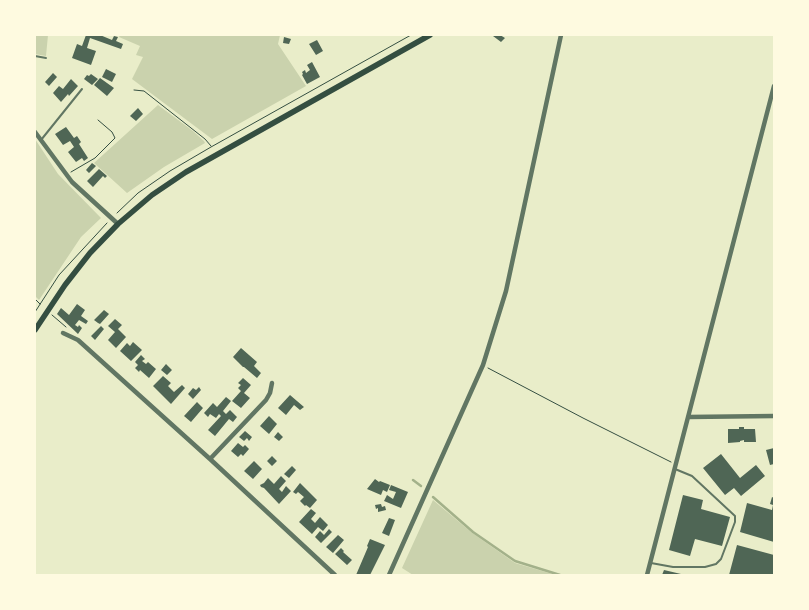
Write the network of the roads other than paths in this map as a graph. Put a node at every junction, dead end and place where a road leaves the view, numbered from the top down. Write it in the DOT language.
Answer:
graph roads {
  1 [pos="430,35"];
  2 [pos="561,35"];
  3 [pos="35,56"];
  4 [pos="46,58"];
  5 [pos="774,86"];
  6 [pos="82,89"];
  7 [pos="35,132"];
  8 [pos="41,140"];
  9 [pos="118,224"];
  10 [pos="35,330"];
  11 [pos="63,333"];
  12 [pos="272,383"];
  13 [pos="774,416"];
  14 [pos="688,417"];
  15 [pos="210,459"];
  16 [pos="676,467"];
  17 [pos="651,563"];
  18 [pos="335,575"];
  19 [pos="389,575"];
  20 [pos="647,575"];
  1 -- 9 [label="main road"];
  2 -- 19 [label="street"];
  3 -- 4 [label="lane"];
  5 -- 14 [label="street"];
  6 -- 8 [label="lane"];
  7 -- 8 [label="street"];
  8 -- 9 [label="street"];
  9 -- 10 [label="main road"];
  11 -- 15 [label="street"];
  12 -- 15 [label="street"];
  13 -- 14 [label="street"];
  14 -- 16 [label="street"];
  15 -- 18 [label="street"];
  16 -- 17 [label="street"];
  16 -- 17 [label="lane"];
  17 -- 20 [label="street"];
}
